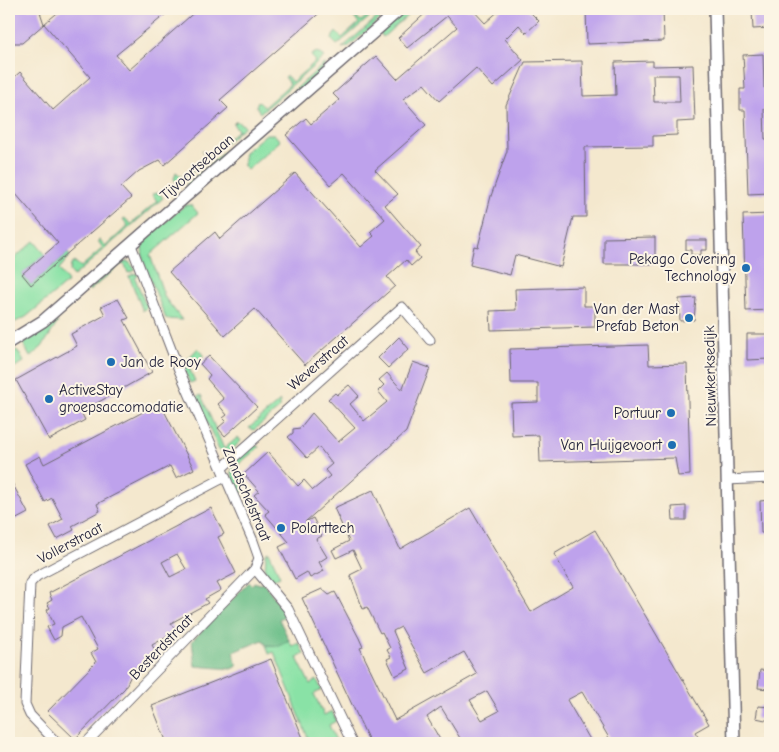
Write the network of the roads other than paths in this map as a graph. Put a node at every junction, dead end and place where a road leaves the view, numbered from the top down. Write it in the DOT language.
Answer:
graph roads {
  1 [pos="400,9"];
  2 [pos="715,9"];
  3 [pos="131,245"];
  4 [pos="430,340"];
  5 [pos="9,342"];
  6 [pos="223,473"];
  7 [pos="770,478"];
  8 [pos="727,480"];
  9 [pos="255,569"];
  10 [pos="57,743"];
  11 [pos="86,743"];
  12 [pos="352,743"];
  13 [pos="734,743"];
  1 -- 3 [label="street, Tijvoortsebaan"];
  2 -- 8 [label="street, Nieuwkerksedijk"];
  3 -- 5 [label="street, Tijvoortsebaan"];
  3 -- 6 [label="street, Zandschelstraat"];
  4 -- 6 [label="street, Weverstraat"];
  6 -- 9 [label="street, Zandschelstraat"];
  6 -- 10 [label="street, Vollerstraat"];
  7 -- 8 [label="street"];
  8 -- 13 [label="street, Nieuwkerksedijk"];
  9 -- 11 [label="street, Besterdstraat"];
  9 -- 12 [label="street"];
}
